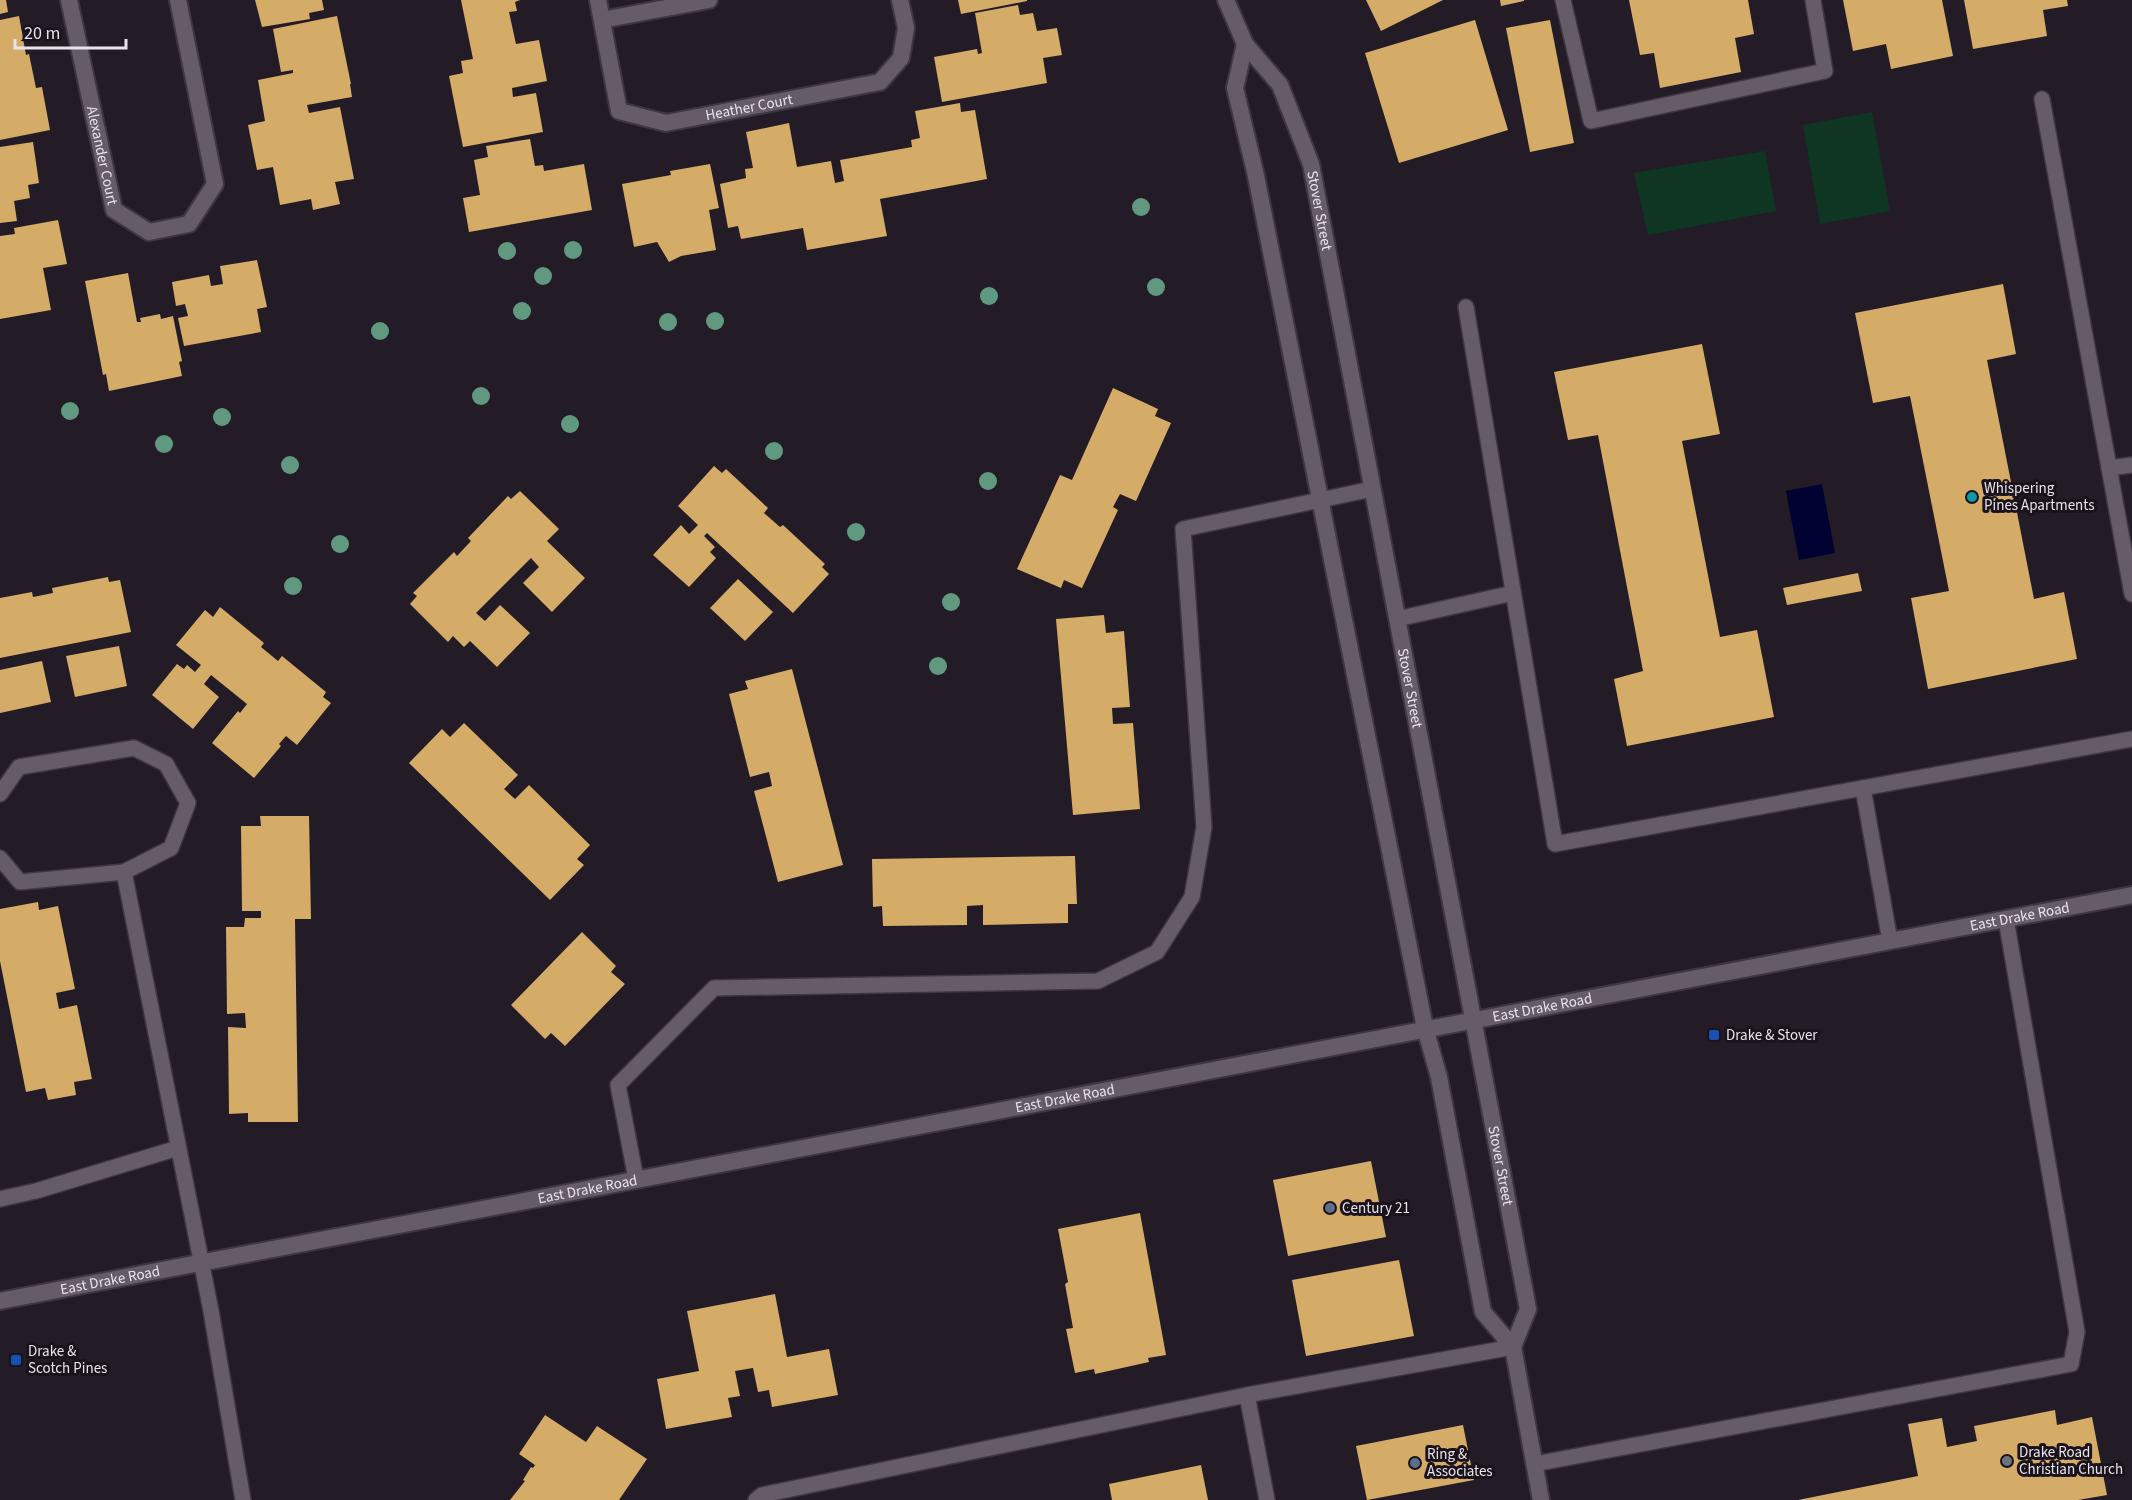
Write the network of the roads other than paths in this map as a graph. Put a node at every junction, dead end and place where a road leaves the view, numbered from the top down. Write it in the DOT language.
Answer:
graph roads {
  1 [pos="69,0"];
  2 [pos="178,0"];
  3 [pos="598,0"];
  4 [pos="709,0"];
  5 [pos="900,0"];
  6 [pos="1226,0"];
  7 [pos="1563,0"];
  8 [pos="1813,0"];
  9 [pos="602,20"];
  10 [pos="1245,44"];
  11 [pos="2042,99"];
  12 [pos="1466,307"];
  13 [pos="2132,465"];
  14 [pos="2109,468"];
  15 [pos="1372,489"];
  16 [pos="1321,499"];
  17 [pos="1514,594"];
  18 [pos="2132,594"];
  19 [pos="1397,619"];
  20 [pos="2132,739"];
  21 [pos="1863,788"];
  22 [pos="0,794"];
  23 [pos="0,858"];
  24 [pos="124,872"];
  25 [pos="2132,895"];
  26 [pos="2006,919"];
  27 [pos="1890,941"];
  28 [pos="1473,1021"];
  29 [pos="1425,1028"];
  30 [pos="178,1148"];
  31 [pos="636,1179"];
  32 [pos="0,1198"];
  33 [pos="200,1263"];
  34 [pos="0,1301"];
  35 [pos="1513,1347"];
  36 [pos="1247,1395"];
  37 [pos="1534,1464"];
  38 [pos="243,1500"];
  39 [pos="756,1500"];
  40 [pos="1267,1500"];
  41 [pos="1541,1500"];
  1 -- 2 [label="street, Alexander Court"];
  3 -- 9 [label="street, Heather Court"];
  4 -- 9 [label="street"];
  5 -- 9 [label="street, Heather Court"];
  6 -- 10 [label="street, Stover Street"];
  7 -- 8 [label="lane"];
  10 -- 15 [label="street, Stover Street"];
  10 -- 16 [label="street"];
  11 -- 14 [label="lane"];
  12 -- 17 [label="lane"];
  13 -- 14 [label="lane"];
  14 -- 18 [label="lane"];
  15 -- 16 [label="lane"];
  15 -- 19 [label="street, Stover Street"];
  16 -- 29 [label="street"];
  16 -- 31 [label="lane"];
  17 -- 19 [label="lane"];
  17 -- 21 [label="lane"];
  19 -- 28 [label="street, Stover Street"];
  20 -- 21 [label="lane"];
  21 -- 27 [label="lane"];
  22 -- 24 [label="lane"];
  23 -- 24 [label="lane"];
  24 -- 30 [label="lane"];
  25 -- 26 [label="street, East Drake Road"];
  26 -- 27 [label="street, East Drake Road"];
  26 -- 37 [label="lane"];
  27 -- 28 [label="street, East Drake Road"];
  28 -- 29 [label="street, East Drake Road"];
  28 -- 35 [label="street, Stover Street"];
  29 -- 31 [label="street, East Drake Road"];
  29 -- 35 [label="street"];
  30 -- 32 [label="lane"];
  30 -- 33 [label="lane"];
  31 -- 33 [label="street, East Drake Road"];
  33 -- 34 [label="street, East Drake Road"];
  33 -- 38 [label="lane"];
  35 -- 36 [label="lane"];
  35 -- 37 [label="street"];
  36 -- 39 [label="lane"];
  36 -- 40 [label="lane"];
  37 -- 41 [label="street"];
}
